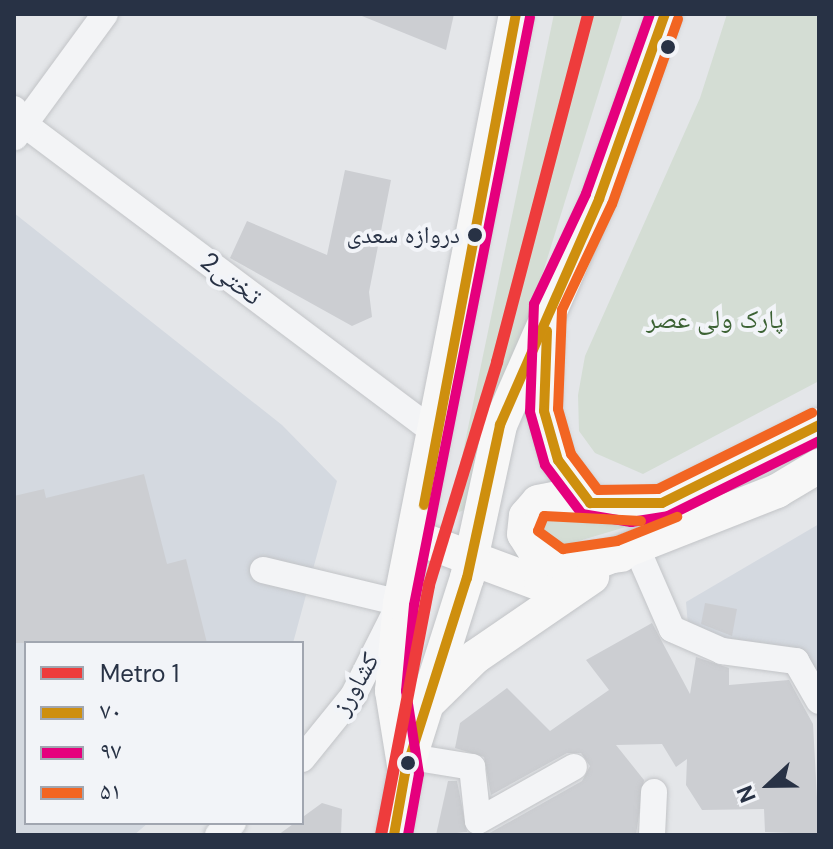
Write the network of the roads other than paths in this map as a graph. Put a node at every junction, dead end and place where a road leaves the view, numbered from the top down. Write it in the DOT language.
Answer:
graph roads {
  1 [pos="105,14"];
  2 [pos="516,14"];
  3 [pos="665,14"];
  4 [pos="17,124"];
  5 [pos="548,307"];
  6 [pos="819,425"];
  7 [pos="437,434"];
  8 [pos="819,466"];
  9 [pos="590,503"];
  10 [pos="417,538"];
  11 [pos="629,552"];
  12 [pos="473,555"];
  13 [pos="263,570"];
  14 [pos="400,603"];
  15 [pos="819,701"];
  16 [pos="428,702"];
  17 [pos="304,757"];
  18 [pos="408,765"];
  19 [pos="574,767"];
  20 [pos="654,792"];
  21 [pos="394,835"];
  22 [pos="652,835"];
  1 -- 4 [label="street"];
  2 -- 7 [label="main road"];
  3 -- 5 [label="main road"];
  4 -- 7 [label="street, 2تختی"];
  5 -- 9 [label="main road"];
  5 -- 12 [label="main road"];
  6 -- 9 [label="main road"];
  7 -- 10 [label="main road"];
  8 -- 11 [label="main road"];
  9 -- 11 [label="main road"];
  10 -- 12 [label="main road"];
  10 -- 14 [label="main road"];
  11 -- 12 [label="main road"];
  11 -- 15 [label="street"];
  11 -- 16 [label="main road"];
  12 -- 16 [label="main road"];
  13 -- 14 [label="street"];
  14 -- 17 [label="street, کشاورز"];
  14 -- 18 [label="main road"];
  16 -- 18 [label="main road"];
  18 -- 19 [label="street"];
  18 -- 21 [label="main road"];
  20 -- 22 [label="street"];
}
